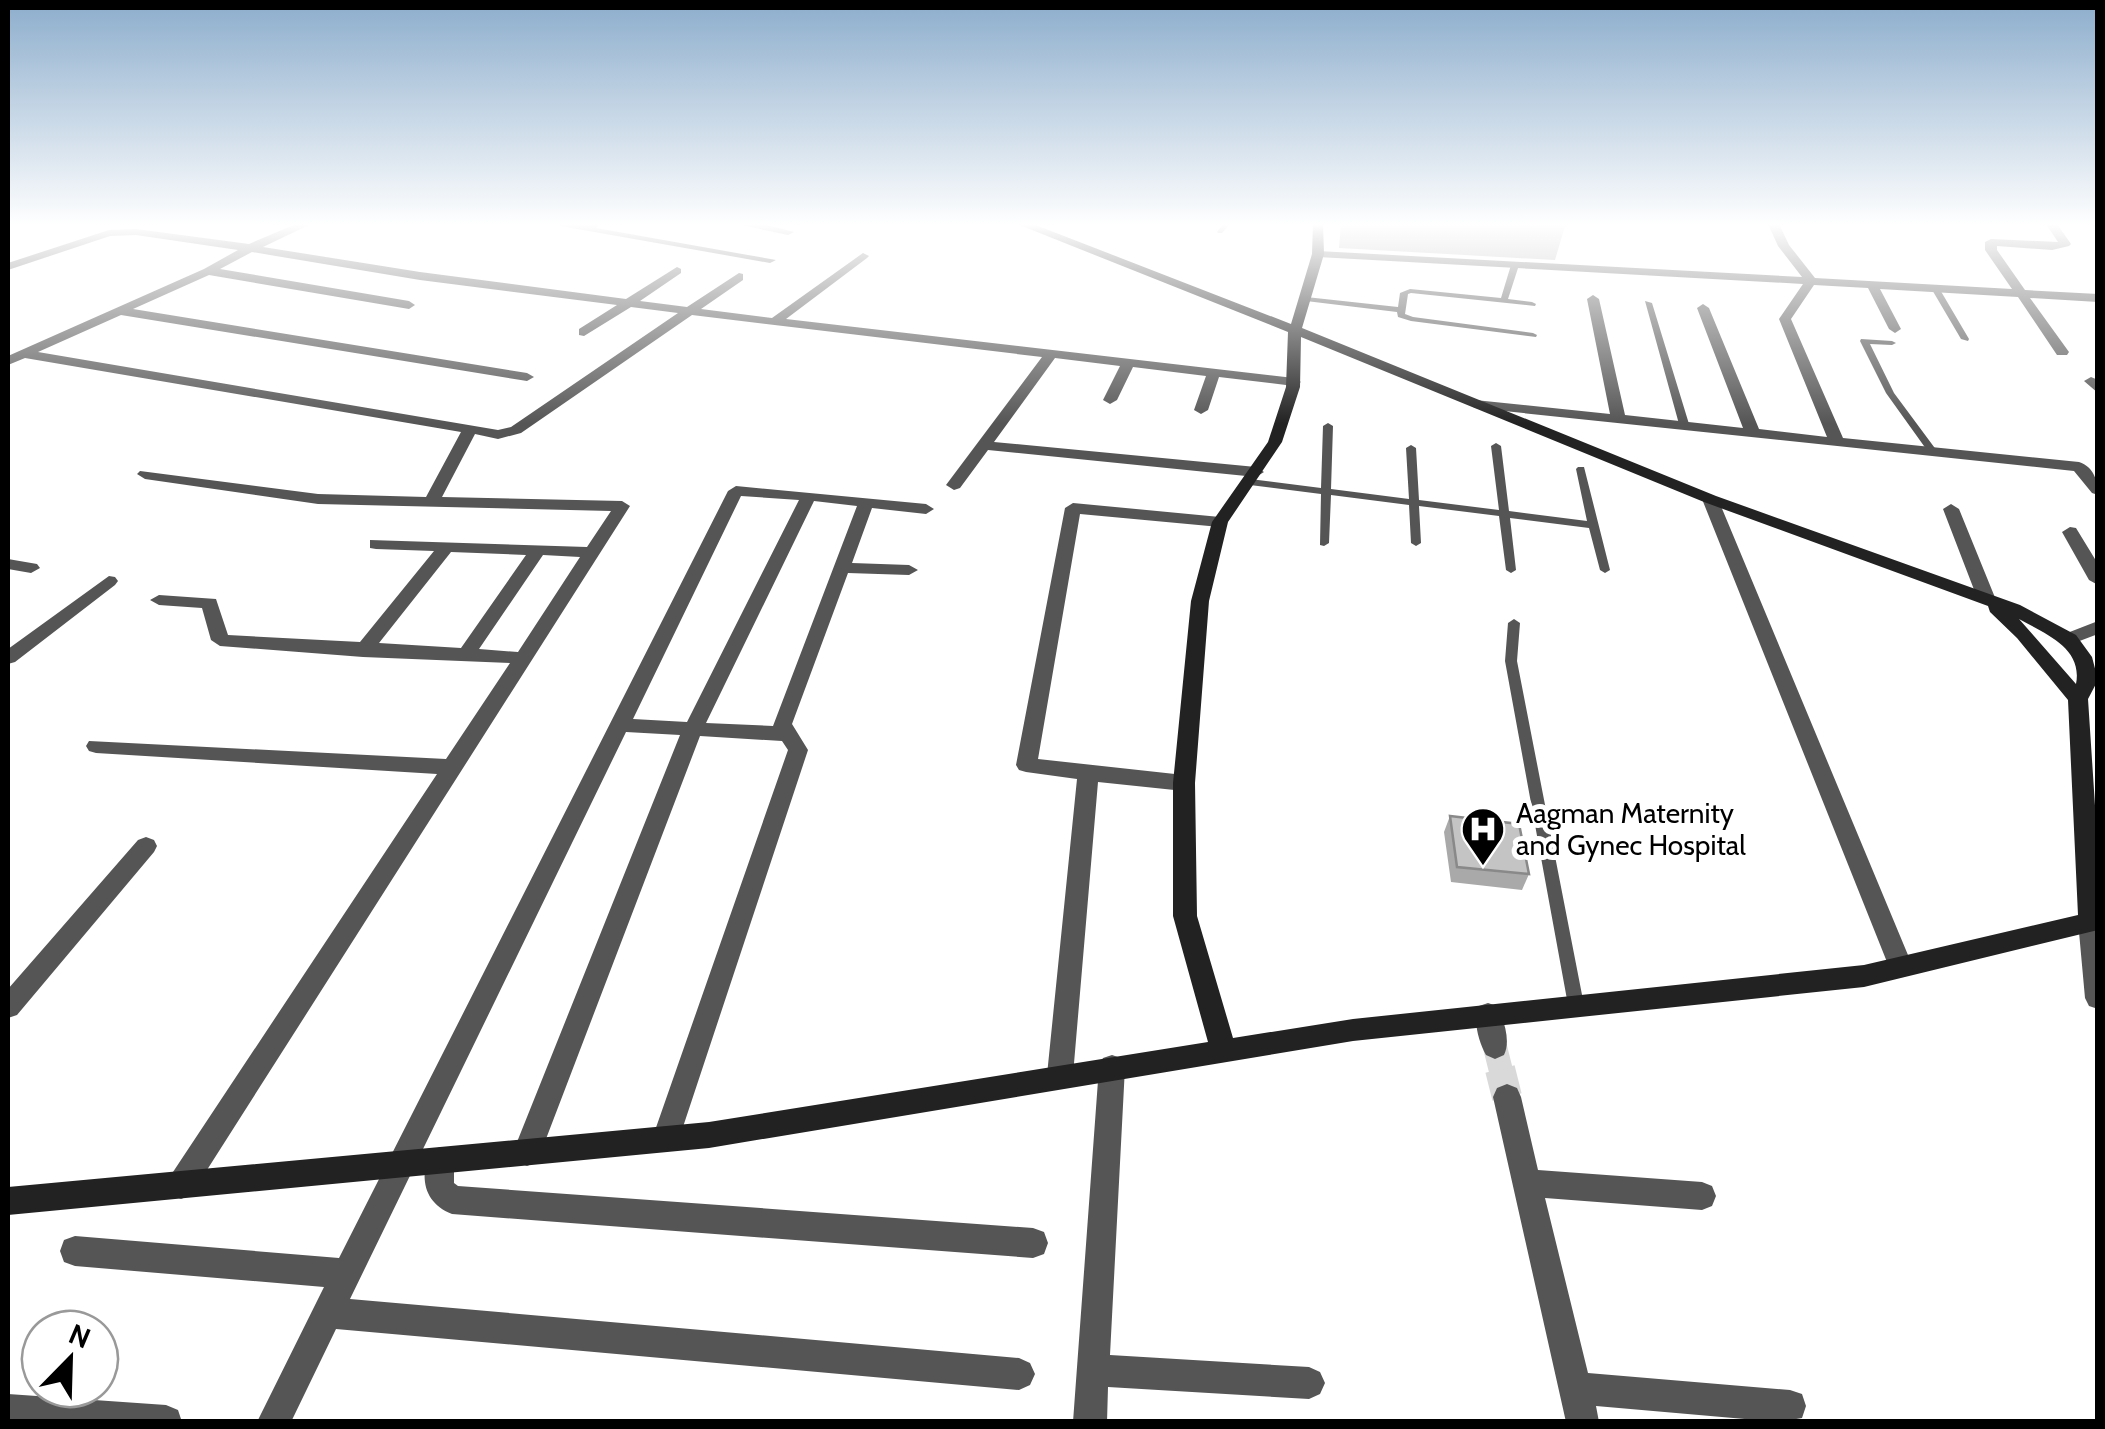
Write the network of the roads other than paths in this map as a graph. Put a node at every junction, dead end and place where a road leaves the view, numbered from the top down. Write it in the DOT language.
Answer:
graph roads {
  1 [pos="164,291"];
  2 [pos="324,291"];
  3 [pos="534,291"];
  4 [pos="648,291"];
  5 [pos="717,291"];
  6 [pos="817,291"];
  7 [pos="1194,291"];
  8 [pos="1308,291"];
  9 [pos="1409,291"];
  10 [pos="1416,291"];
  11 [pos="1507,291"];
  12 [pos="1804,291"];
  13 [pos="1875,291"];
  14 [pos="1937,291"];
  15 [pos="1980,291"];
  16 [pos="2018,293"];
  17 [pos="2098,298"];
  18 [pos="1306,299"];
  19 [pos="1593,299"];
  20 [pos="1504,301"];
  21 [pos="630,303"];
  22 [pos="1648,303"];
  23 [pos="1532,304"];
  24 [pos="409,305"];
  25 [pos="1703,308"];
  26 [pos="689,310"];
  27 [pos="1401,310"];
  28 [pos="118,311"];
  29 [pos="775,322"];
  30 [pos="1296,330"];
  31 [pos="584,332"];
  32 [pos="1532,335"];
  33 [pos="1894,336"];
  34 [pos="1965,339"];
  35 [pos="2062,352"];
  36 [pos="1052,353"];
  37 [pos="24,354"];
  38 [pos="8,361"];
  39 [pos="1129,362"];
  40 [pos="1214,372"];
  41 [pos="527,377"];
  42 [pos="1294,382"];
  43 [pos="1110,400"];
  44 [pos="1475,404"];
  45 [pos="1201,410"];
  46 [pos="1618,418"];
  47 [pos="1684,424"];
  48 [pos="1328,426"];
  49 [pos="470,429"];
  50 [pos="1752,430"];
  51 [pos="1837,442"];
  52 [pos="983,445"];
  53 [pos="1496,446"];
  54 [pos="1411,448"];
  55 [pos="1932,451"];
  56 [pos="1581,469"];
  57 [pos="145,474"];
  58 [pos="1253,477"];
  59 [pos="954,486"];
  60 [pos="2098,490"];
  61 [pos="1324,491"];
  62 [pos="809,496"];
  63 [pos="1710,499"];
  64 [pos="431,502"];
  65 [pos="1413,502"];
  66 [pos="866,503"];
  67 [pos="926,509"];
  68 [pos="1952,510"];
  69 [pos="1501,514"];
  70 [pos="1220,522"];
  71 [pos="1593,525"];
  72 [pos="2070,532"];
  73 [pos="1324,543"];
  74 [pos="1416,543"];
  75 [pos="376,544"];
  76 [pos="446,546"];
  77 [pos="538,550"];
  78 [pos="592,552"];
  79 [pos="8,564"];
  80 [pos="31,568"];
  81 [pos="841,568"];
  82 [pos="909,570"];
  83 [pos="1511,570"];
  84 [pos="1606,570"];
  85 [pos="2098,580"];
  86 [pos="109,581"];
  87 [pos="159,600"];
  88 [pos="1987,600"];
  89 [pos="1514,623"];
  90 [pos="2098,627"];
  91 [pos="2070,639"];
  92 [pos="363,651"];
  93 [pos="465,656"];
  94 [pos="8,658"];
  95 [pos="524,658"];
  96 [pos="2078,699"];
  97 [pos="620,725"];
  98 [pos="693,730"];
  99 [pos="788,734"];
  100 [pos="96,746"];
  101 [pos="452,767"];
  102 [pos="1088,773"];
  103 [pos="1184,783"];
  104 [pos="146,846"];
  105 [pos="2094,921"];
  106 [pos="1901,967"];
  107 [pos="2098,998"];
  108 [pos="1576,1006"];
  109 [pos="8,1008"];
  110 [pos="1488,1014"];
  111 [pos="1495,1046"];
  112 [pos="1223,1050"];
  113 [pos="1112,1067"];
  114 [pos="1060,1075"];
  115 [pos="1507,1097"];
  116 [pos="666,1139"];
  117 [pos="527,1152"];
  118 [pos="440,1160"];
  119 [pos="404,1164"];
  120 [pos="1529,1183"];
  121 [pos="181,1184"];
  122 [pos="1702,1196"];
  123 [pos="8,1201"];
  124 [pos="1033,1243"];
  125 [pos="75,1251"];
  126 [pos="348,1274"];
  127 [pos="328,1313"];
  128 [pos="1093,1370"];
  129 [pos="1019,1374"];
  130 [pos="1309,1383"];
  131 [pos="1576,1388"];
  132 [pos="1790,1406"];
  133 [pos="8,1410"];
  134 [pos="166,1422"];
  135 [pos="273,1422"];
  136 [pos="1090,1422"];
  137 [pos="1583,1422"];
  1 -- 28 [label="street"];
  2 -- 24 [label="street"];
  3 -- 21 [label="street"];
  4 -- 21 [label="street"];
  5 -- 26 [label="street"];
  6 -- 29 [label="street"];
  7 -- 30 [label="street"];
  8 -- 18 [label="street"];
  9 -- 27 [label="lane"];
  10 -- 20 [label="lane"];
  11 -- 20 [label="lane"];
  12 -- 51 [label="street"];
  13 -- 33 [label="street"];
  14 -- 34 [label="lane"];
  15 -- 16 [label="street"];
  16 -- 17 [label="street"];
  16 -- 35 [label="street"];
  18 -- 27 [label="lane"];
  18 -- 30 [label="street"];
  19 -- 46 [label="street"];
  20 -- 23 [label="lane"];
  21 -- 26 [label="street"];
  21 -- 31 [label="street"];
  22 -- 47 [label="lane"];
  25 -- 50 [label="street"];
  26 -- 29 [label="street"];
  26 -- 49 [label="street"];
  27 -- 32 [label="lane"];
  28 -- 37 [label="street"];
  28 -- 41 [label="street"];
  29 -- 36 [label="street"];
  30 -- 42 [label="street"];
  30 -- 44 [label="street"];
  33 -- 55 [label="lane"];
  36 -- 39 [label="street"];
  36 -- 52 [label="street"];
  37 -- 38 [label="street"];
  37 -- 49 [label="street"];
  39 -- 40 [label="street"];
  39 -- 43 [label="street"];
  40 -- 42 [label="street"];
  40 -- 45 [label="street"];
  42 -- 58 [label="street"];
  44 -- 46 [label="street"];
  44 -- 63 [label="street"];
  46 -- 47 [label="street"];
  47 -- 50 [label="street"];
  48 -- 61 [label="lane"];
  49 -- 64 [label="street"];
  50 -- 51 [label="street"];
  51 -- 55 [label="street"];
  52 -- 58 [label="street"];
  52 -- 59 [label="street"];
  53 -- 69 [label="lane"];
  54 -- 65 [label="lane"];
  55 -- 60 [label="street"];
  56 -- 71 [label="lane"];
  57 -- 64 [label="street"];
  58 -- 61 [label="lane"];
  58 -- 70 [label="street"];
  61 -- 65 [label="lane"];
  61 -- 73 [label="lane"];
  62 -- 66 [label="street"];
  62 -- 97 [label="street"];
  62 -- 98 [label="street"];
  63 -- 88 [label="street"];
  63 -- 106 [label="street"];
  64 -- 78 [label="street"];
  65 -- 69 [label="lane"];
  65 -- 74 [label="lane"];
  66 -- 67 [label="street"];
  66 -- 81 [label="street"];
  68 -- 88 [label="street"];
  69 -- 71 [label="lane"];
  69 -- 83 [label="lane"];
  70 -- 102 [label="street"];
  70 -- 103 [label="street"];
  71 -- 84 [label="lane"];
  72 -- 85 [label="street"];
  75 -- 76 [label="street"];
  76 -- 77 [label="street"];
  76 -- 92 [label="street"];
  77 -- 78 [label="street"];
  77 -- 93 [label="street"];
  78 -- 95 [label="street"];
  79 -- 80 [label="street"];
  81 -- 82 [label="street"];
  81 -- 99 [label="street"];
  86 -- 94 [label="street"];
  87 -- 92 [label="street"];
  88 -- 91 [label="street"];
  88 -- 96 [label="street"];
  89 -- 108 [label="lane"];
  90 -- 91 [label="street"];
  91 -- 96 [label="street"];
  92 -- 93 [label="street"];
  93 -- 95 [label="street"];
  95 -- 101 [label="street"];
  96 -- 105 [label="street"];
  97 -- 98 [label="street"];
  97 -- 119 [label="street"];
  98 -- 99 [label="street"];
  98 -- 117 [label="street"];
  99 -- 116 [label="street"];
  100 -- 101 [label="street"];
  101 -- 121 [label="street"];
  102 -- 103 [label="street"];
  102 -- 114 [label="street"];
  103 -- 112 [label="street"];
  104 -- 109 [label="street"];
  105 -- 106 [label="street"];
  105 -- 107 [label="street"];
  106 -- 108 [label="street"];
  108 -- 110 [label="street"];
  110 -- 111 [label="street"];
  110 -- 112 [label="street"];
  112 -- 113 [label="street"];
  113 -- 114 [label="street"];
  113 -- 128 [label="street"];
  114 -- 116 [label="street"];
  115 -- 120 [label="street"];
  116 -- 117 [label="street"];
  117 -- 118 [label="street"];
  118 -- 119 [label="street"];
  118 -- 124 [label="street"];
  119 -- 121 [label="street"];
  119 -- 126 [label="street"];
  120 -- 122 [label="street"];
  120 -- 131 [label="street"];
  121 -- 123 [label="street"];
  125 -- 126 [label="street"];
  126 -- 127 [label="street"];
  127 -- 129 [label="street"];
  127 -- 135 [label="street"];
  128 -- 130 [label="street"];
  128 -- 136 [label="street"];
  131 -- 132 [label="street"];
  131 -- 137 [label="street"];
  133 -- 134 [label="street"];
}
